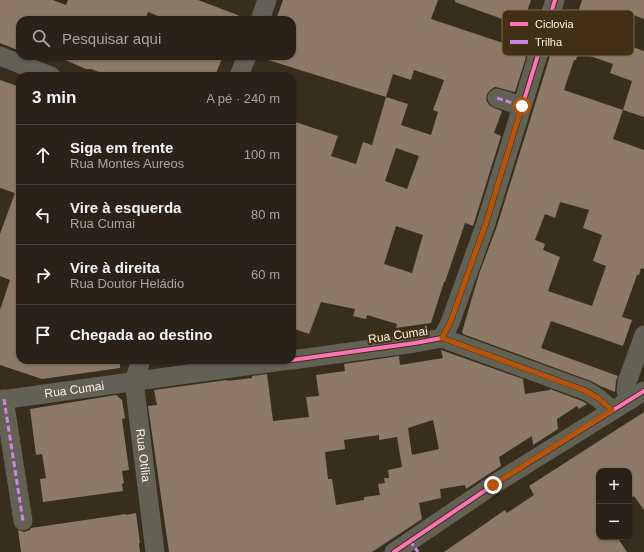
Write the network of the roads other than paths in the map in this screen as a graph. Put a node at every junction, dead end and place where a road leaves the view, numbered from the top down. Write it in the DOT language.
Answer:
graph roads {
  1 [pos="267,0"];
  2 [pos="555,0"];
  3 [pos="552,10"];
  4 [pos="261,16"];
  5 [pos="0,56"];
  6 [pos="538,56"];
  7 [pos="245,60"];
  8 [pos="41,72"];
  9 [pos="241,72"];
  10 [pos="497,98"];
  11 [pos="522,106"];
  12 [pos="644,335"];
  13 [pos="442,338"];
  14 [pos="296,359"];
  15 [pos="140,364"];
  16 [pos="261,364"];
  17 [pos="134,381"];
  18 [pos="636,396"];
  19 [pos="4,405"];
  20 [pos="612,410"];
  21 [pos="23,521"];
  22 [pos="414,547"];
  23 [pos="155,552"];
  24 [pos="394,552"];
  1 -- 4 [label="street"];
  2 -- 3 [label="street"];
  5 -- 8 [label="street"];
  6 -- 11 [label="street"];
  7 -- 9 [label="street"];
  10 -- 11 [label="street"];
  11 -- 13 [label="street"];
  12 -- 18 [label="street"];
  13 -- 14 [label="street, Rua Cumai"];
  13 -- 20 [label="street, Rua Cumai"];
  15 -- 17 [label="street, Rua Otília"];
  16 -- 17 [label="street, Rua Cumai"];
  17 -- 19 [label="street, Rua Cumai"];
  17 -- 23 [label="street, Rua Otília"];
  18 -- 20 [label="street"];
  19 -- 21 [label="street"];
  20 -- 22 [label="street"];
  22 -- 24 [label="street"];
}
